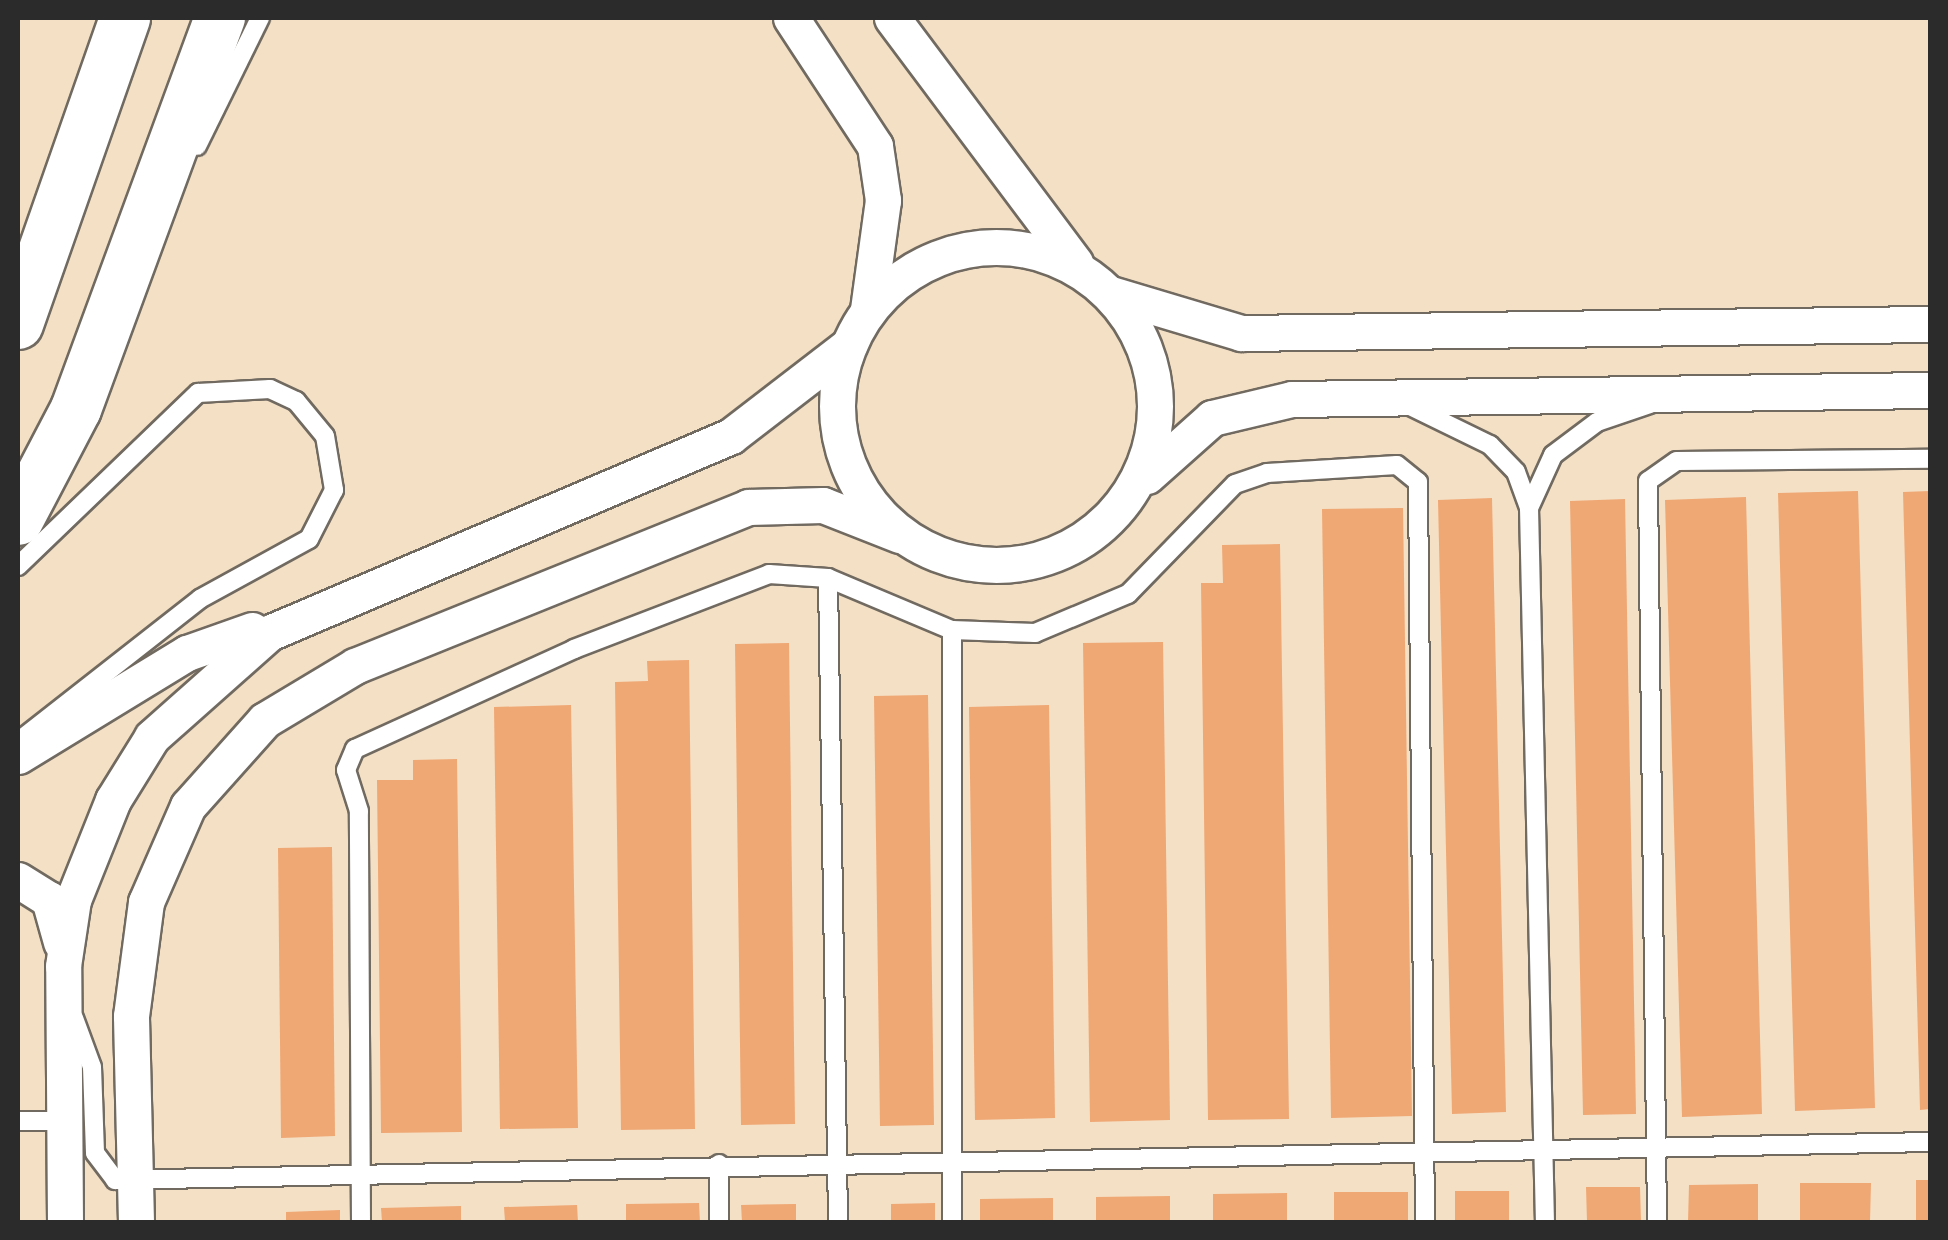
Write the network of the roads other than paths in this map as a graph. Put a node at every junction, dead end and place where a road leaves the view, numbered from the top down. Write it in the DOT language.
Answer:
graph roads {
  1 [pos="125,18"];
  2 [pos="220,18"];
  3 [pos="260,18"];
  4 [pos="790,18"];
  5 [pos="896,21"];
  6 [pos="1099,284"];
  7 [pos="868,310"];
  8 [pos="18,324"];
  9 [pos="1930,324"];
  10 [pos="109,326"];
  11 [pos="849,344"];
  12 [pos="1930,390"];
  13 [pos="1682,393"];
  14 [pos="1384,395"];
  15 [pos="1930,459"];
  16 [pos="1133,492"];
  17 [pos="1529,508"];
  18 [pos="18,520"];
  19 [pos="900,535"];
  20 [pos="18,566"];
  21 [pos="828,578"];
  22 [pos="352,596"];
  23 [pos="952,630"];
  24 [pos="18,743"];
  25 [pos="18,756"];
  26 [pos="18,880"];
  27 [pos="63,977"];
  28 [pos="18,1121"];
  29 [pos="64,1121"];
  30 [pos="1930,1142"];
  31 [pos="1657,1148"];
  32 [pos="1546,1150"];
  33 [pos="1426,1152"];
  34 [pos="952,1159"];
  35 [pos="837,1162"];
  36 [pos="719,1164"];
  37 [pos="360,1172"];
  38 [pos="134,1179"];
  39 [pos="65,1222"];
  40 [pos="136,1222"];
  41 [pos="360,1222"];
  42 [pos="719,1222"];
  43 [pos="838,1222"];
  44 [pos="952,1222"];
  45 [pos="1425,1222"];
  46 [pos="1546,1222"];
  47 [pos="1657,1222"];
  1 -- 8 [label="main road"];
  2 -- 10 [label="main road"];
  3 -- 10 [label="lane"];
  4 -- 7 [label="street"];
  5 -- 6 [label="street"];
  6 -- 7 [label="street"];
  6 -- 9 [label="street"];
  6 -- 16 [label="street"];
  7 -- 11 [label="street"];
  10 -- 18 [label="main road"];
  11 -- 19 [label="street"];
  11 -- 22 [label="street"];
  12 -- 13 [label="street"];
  13 -- 14 [label="street"];
  13 -- 17 [label="lane"];
  14 -- 16 [label="street"];
  14 -- 17 [label="lane"];
  15 -- 31 [label="lane"];
  16 -- 19 [label="street"];
  17 -- 32 [label="lane"];
  19 -- 38 [label="street"];
  20 -- 24 [label="lane"];
  21 -- 23 [label="lane"];
  21 -- 35 [label="lane"];
  21 -- 37 [label="lane"];
  22 -- 25 [label="street"];
  22 -- 27 [label="street"];
  23 -- 33 [label="lane"];
  23 -- 34 [label="lane"];
  26 -- 27 [label="street"];
  27 -- 29 [label="street"];
  27 -- 38 [label="lane"];
  28 -- 29 [label="lane"];
  29 -- 39 [label="street"];
  30 -- 31 [label="lane"];
  31 -- 32 [label="lane"];
  31 -- 47 [label="lane"];
  32 -- 33 [label="lane"];
  32 -- 46 [label="lane"];
  33 -- 34 [label="lane"];
  33 -- 45 [label="lane"];
  34 -- 35 [label="lane"];
  34 -- 44 [label="lane"];
  35 -- 36 [label="lane"];
  35 -- 43 [label="lane"];
  36 -- 37 [label="lane"];
  36 -- 42 [label="lane"];
  37 -- 38 [label="lane"];
  37 -- 41 [label="lane"];
  38 -- 40 [label="street"];
}
